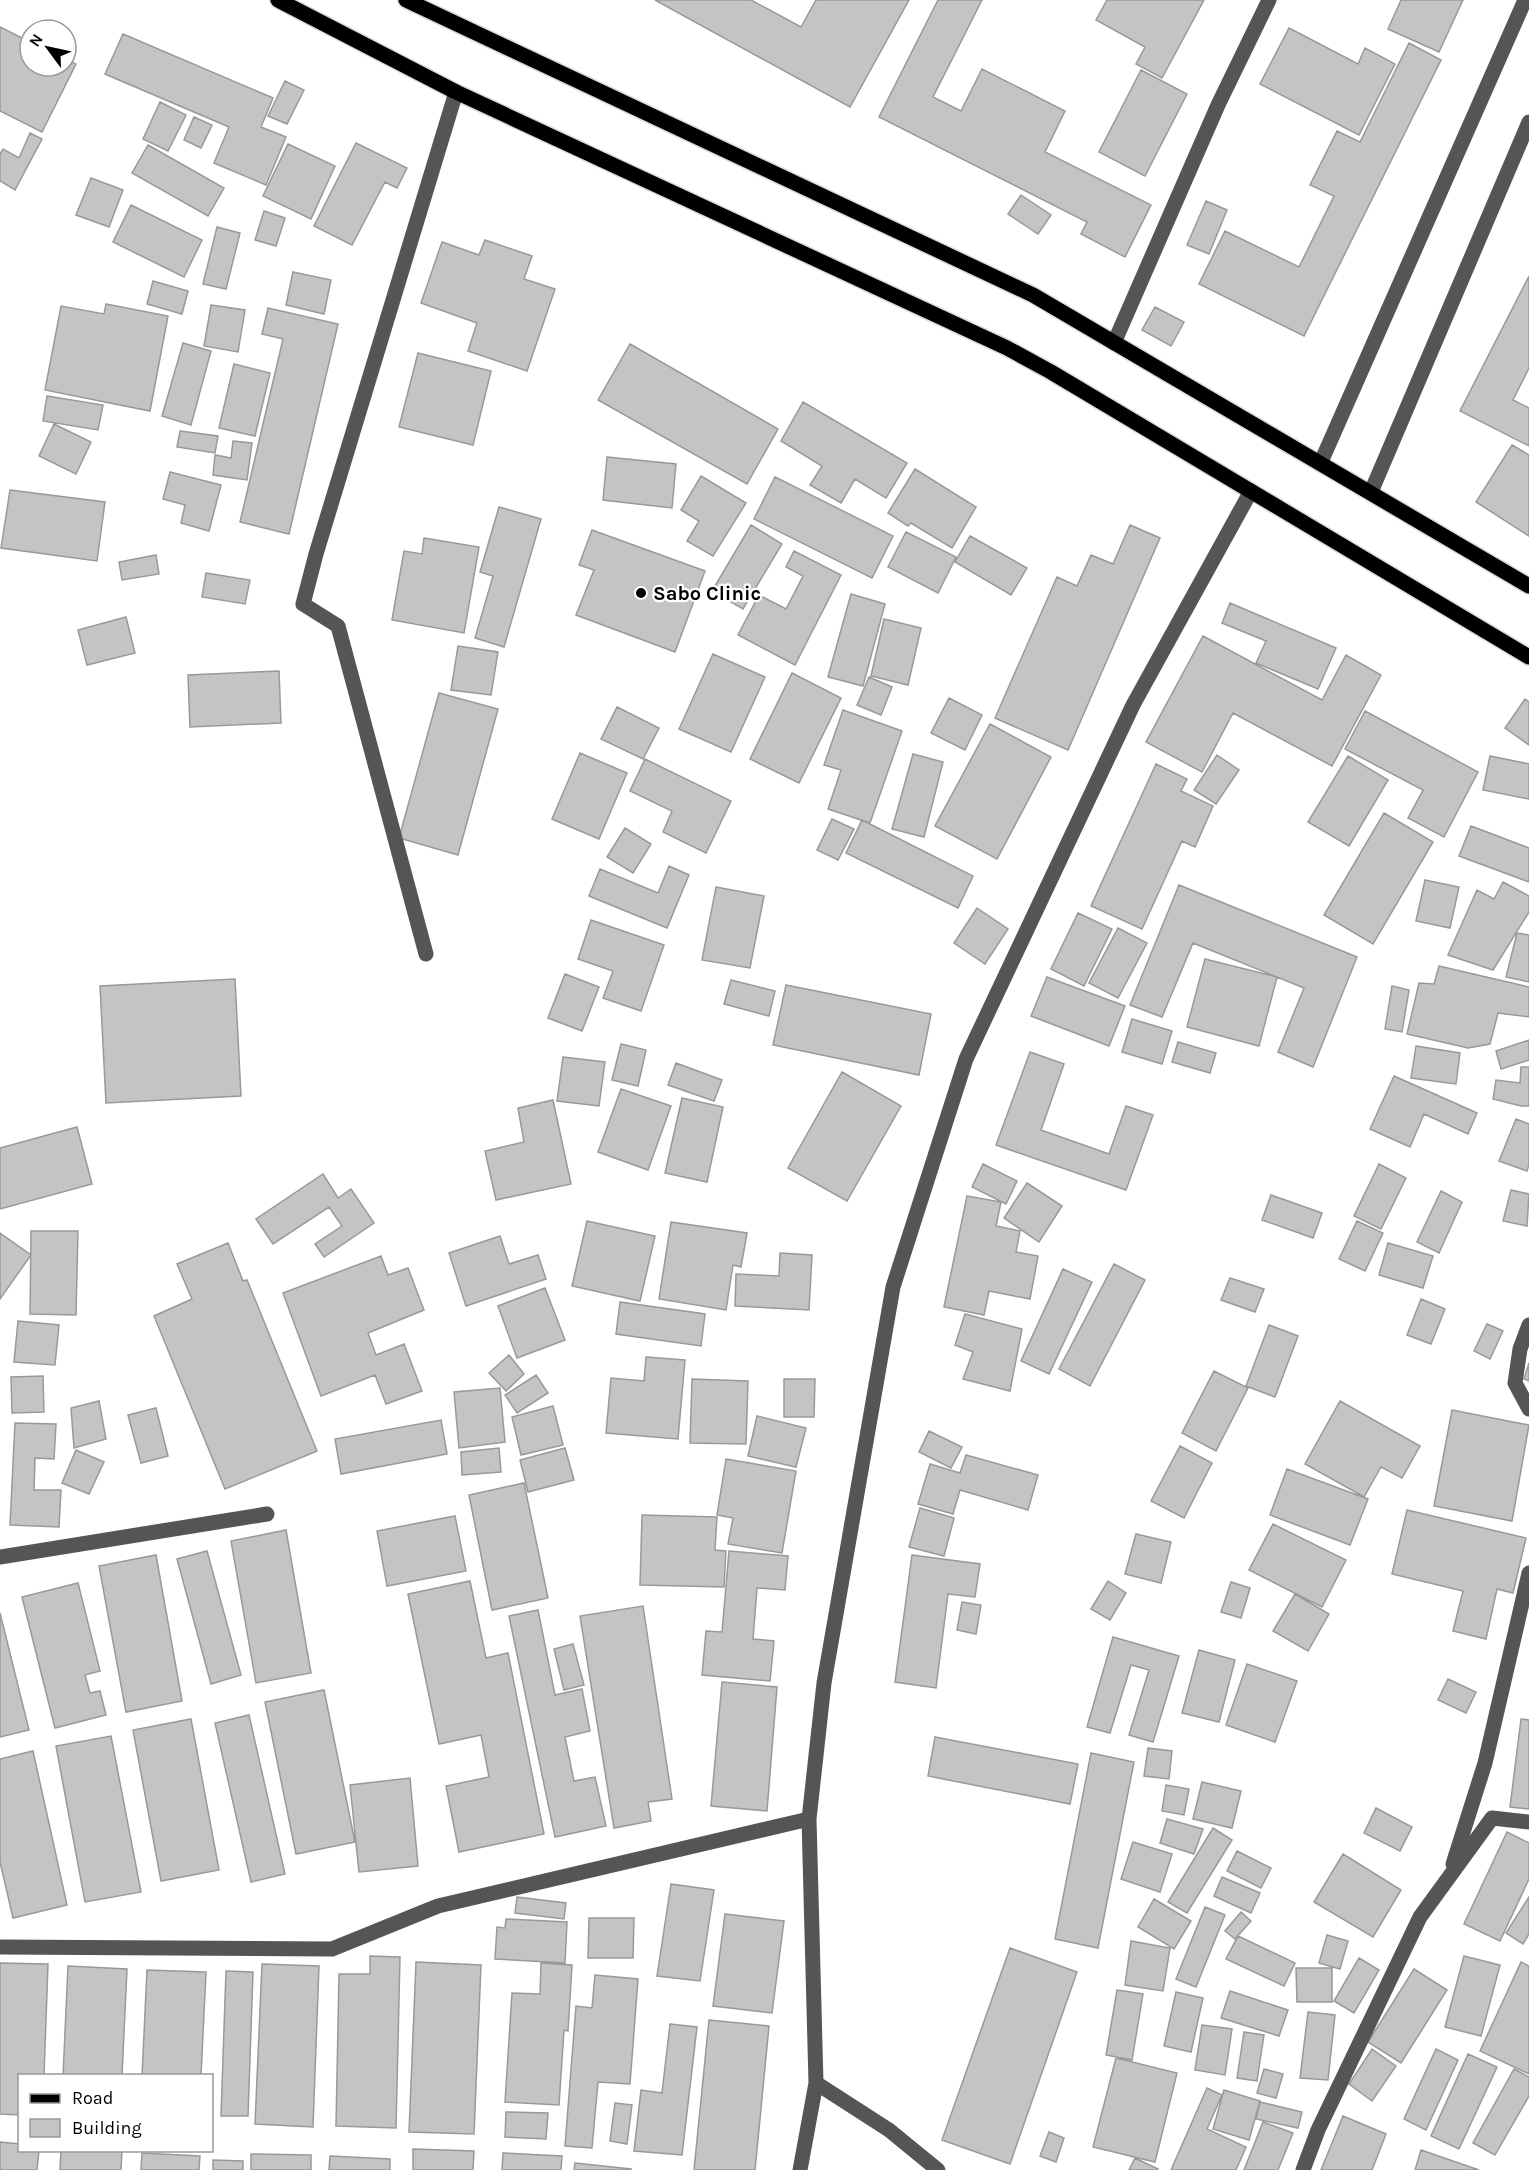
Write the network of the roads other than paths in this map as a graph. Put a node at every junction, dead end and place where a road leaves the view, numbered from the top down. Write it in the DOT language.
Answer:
graph roads {
  1 [pos="278,0"];
  2 [pos="406,0"];
  3 [pos="1269,0"];
  4 [pos="1525,0"];
  5 [pos="456,92"];
  6 [pos="1529,122"];
  7 [pos="1114,343"];
  8 [pos="1321,462"];
  9 [pos="1251,490"];
  10 [pos="1371,492"];
  11 [pos="1529,586"];
  12 [pos="1529,657"];
  13 [pos="426,954"];
  14 [pos="1529,1325"];
  15 [pos="1529,1409"];
  16 [pos="267,1514"];
  17 [pos="0,1557"];
  18 [pos="1529,1574"];
  19 [pos="809,1819"];
  20 [pos="1529,1822"];
  21 [pos="1450,1875"];
  22 [pos="0,1947"];
  23 [pos="816,2083"];
  24 [pos="800,2170"];
  25 [pos="938,2170"];
  26 [pos="1303,2170"];
  1 -- 5 [label="main road"];
  2 -- 7 [label="main road"];
  3 -- 7 [label="street"];
  4 -- 8 [label="street"];
  5 -- 9 [label="main road"];
  5 -- 13 [label="street"];
  6 -- 10 [label="street"];
  7 -- 8 [label="main road"];
  8 -- 10 [label="main road"];
  9 -- 12 [label="main road"];
  9 -- 19 [label="street"];
  10 -- 11 [label="main road"];
  14 -- 15 [label="street"];
  16 -- 17 [label="street"];
  18 -- 21 [label="street"];
  19 -- 22 [label="street"];
  19 -- 23 [label="street"];
  20 -- 21 [label="street"];
  21 -- 26 [label="street"];
  23 -- 24 [label="street"];
  23 -- 25 [label="street"];
}
